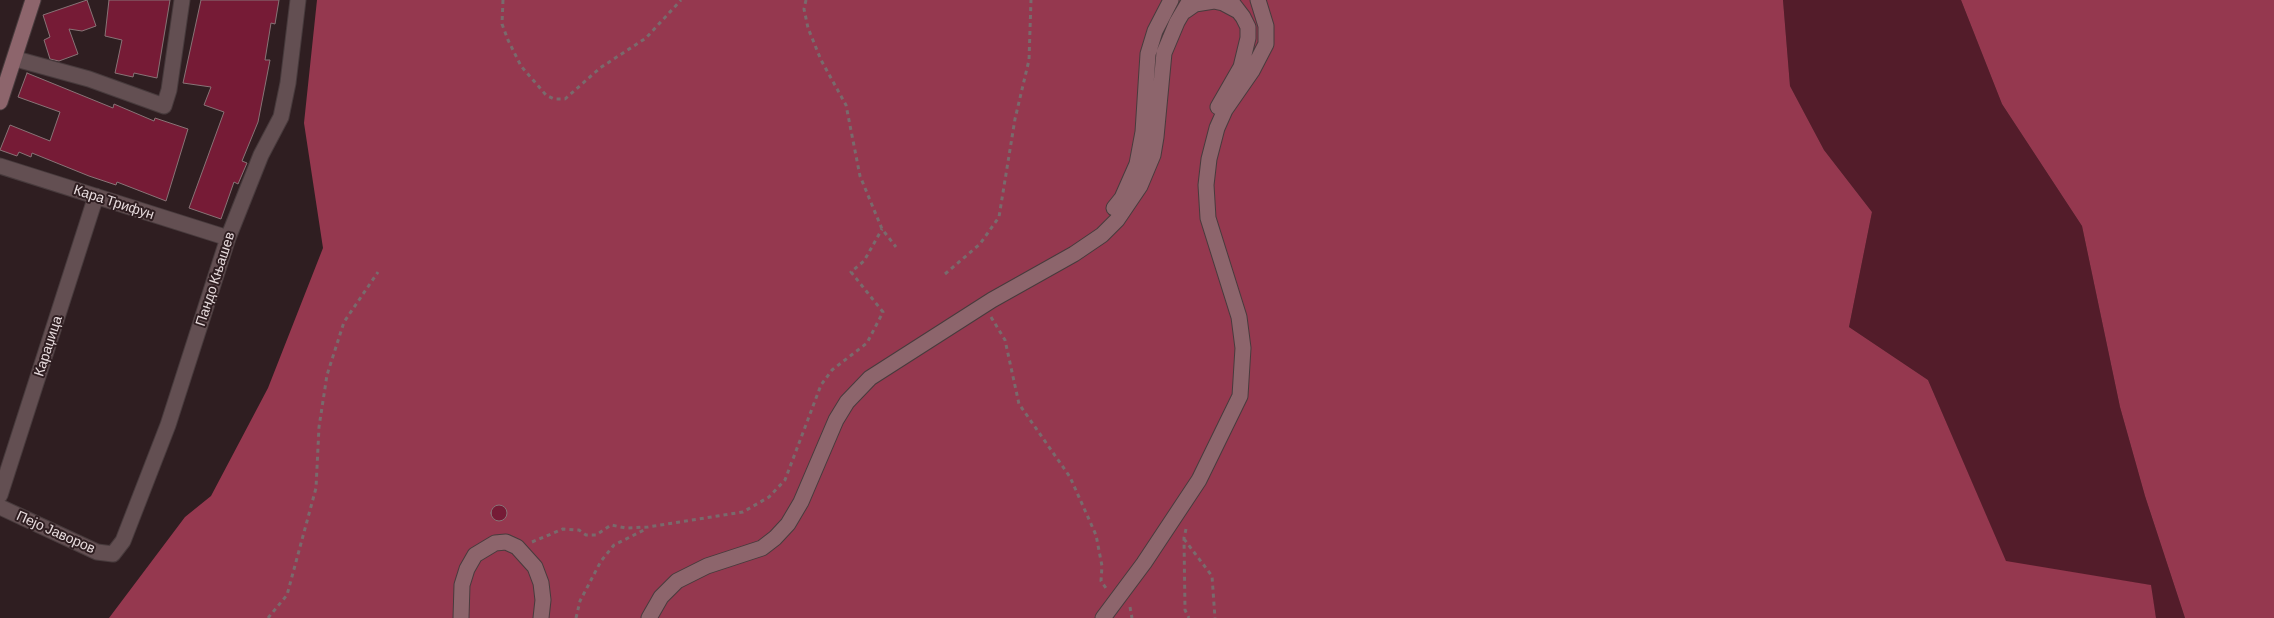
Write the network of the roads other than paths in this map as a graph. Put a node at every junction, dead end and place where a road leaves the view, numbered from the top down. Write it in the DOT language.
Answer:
graph roads {
  1 [pos="33,0"];
  2 [pos="182,0"];
  3 [pos="298,0"];
  4 [pos="1171,0"];
  5 [pos="1258,0"];
  6 [pos="1188,5"];
  7 [pos="1234,6"];
  8 [pos="16,59"];
  9 [pos="0,102"];
  10 [pos="0,166"];
  11 [pos="96,196"];
  12 [pos="228,238"];
  13 [pos="1042,271"];
  14 [pos="1243,348"];
  15 [pos="0,495"];
  16 [pos="0,507"];
  17 [pos="113,554"];
  18 [pos="462,618"];
  19 [pos="541,618"];
  20 [pos="649,618"];
  21 [pos="1103,618"];
  1 -- 8 [label="street"];
  2 -- 8 [label="street"];
  3 -- 12 [label="street, Пандо Књашев"];
  4 -- 13 [label="street"];
  5 -- 14 [label="street"];
  6 -- 7 [label="street"];
  6 -- 13 [label="street"];
  7 -- 14 [label="street"];
  8 -- 9 [label="street"];
  10 -- 11 [label="street, Кара Трифун"];
  11 -- 12 [label="street, Кара Трифун"];
  11 -- 15 [label="street, Караџица"];
  12 -- 17 [label="street, Пандо Књашев"];
  13 -- 20 [label="street"];
  14 -- 21 [label="street"];
  16 -- 17 [label="street, Пејо Јаворов"];
  18 -- 19 [label="street"];
}
